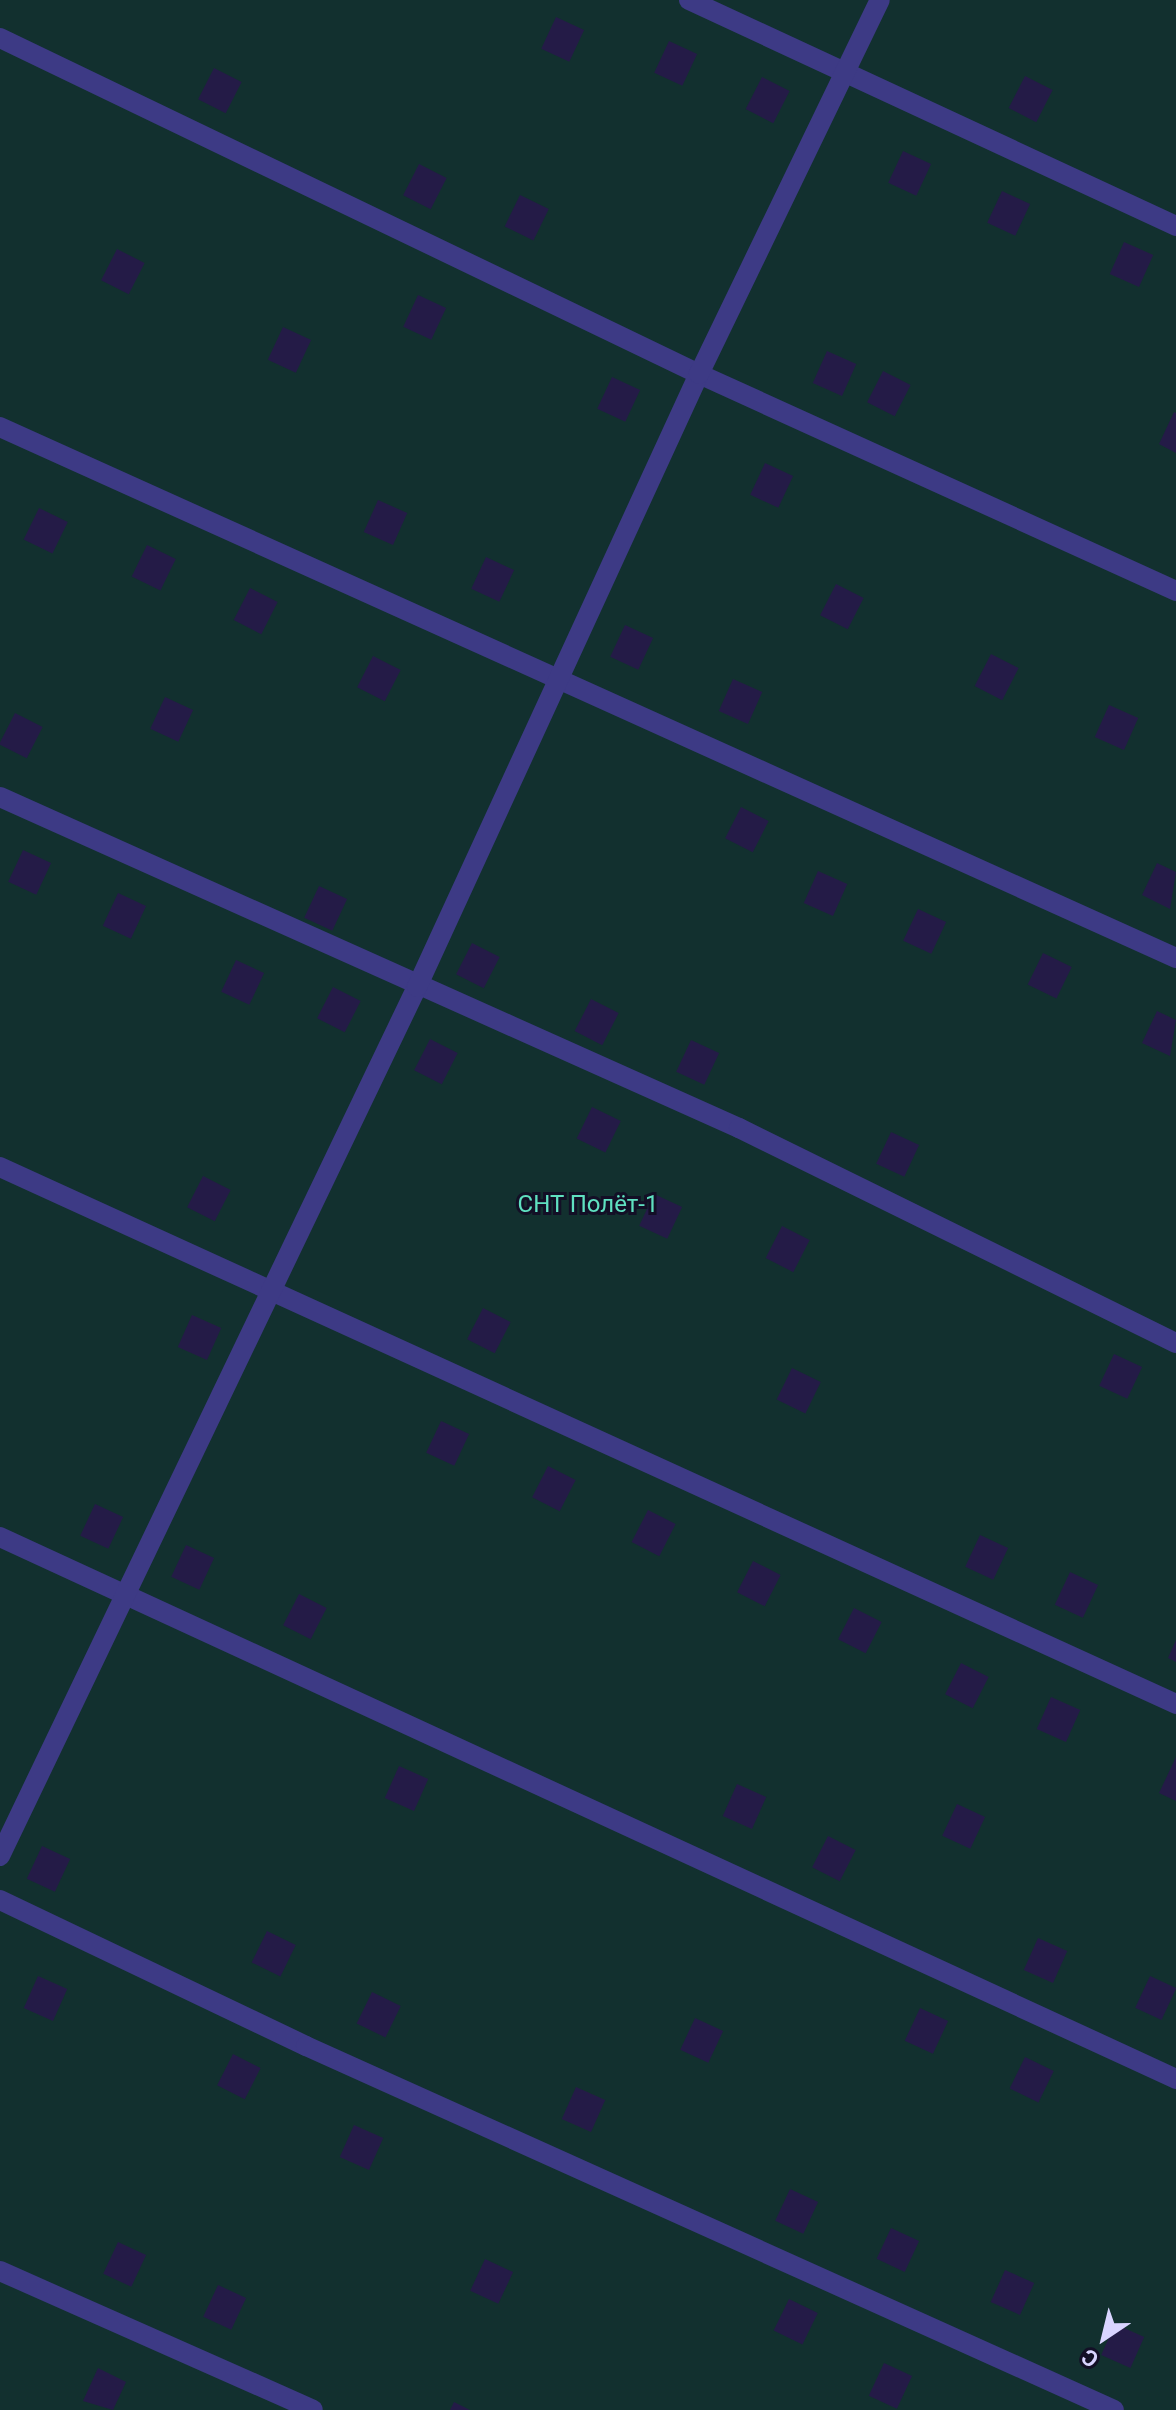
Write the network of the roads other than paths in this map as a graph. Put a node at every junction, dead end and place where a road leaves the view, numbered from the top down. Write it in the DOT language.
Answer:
graph roads {
  1 [pos="689,0"];
  2 [pos="880,0"];
  3 [pos="0,38"];
  4 [pos="845,73"];
  5 [pos="1176,226"];
  6 [pos="699,374"];
  7 [pos="0,427"];
  8 [pos="1176,591"];
  9 [pos="558,683"];
  10 [pos="0,797"];
  11 [pos="1176,958"];
  12 [pos="417,987"];
  13 [pos="0,1167"];
  14 [pos="271,1291"];
  15 [pos="1176,1343"];
  16 [pos="0,1537"];
  17 [pos="123,1598"];
  18 [pos="1176,1704"];
  19 [pos="0,1856"];
  20 [pos="0,1900"];
  21 [pos="1176,2079"];
  22 [pos="0,2271"];
  23 [pos="313,2410"];
  24 [pos="1114,2410"];
  1 -- 4 [label="lane"];
  2 -- 4 [label="lane"];
  3 -- 6 [label="lane"];
  4 -- 5 [label="lane"];
  4 -- 6 [label="lane"];
  6 -- 8 [label="lane"];
  6 -- 9 [label="lane"];
  7 -- 9 [label="lane"];
  9 -- 11 [label="lane"];
  9 -- 12 [label="lane"];
  10 -- 12 [label="lane"];
  12 -- 14 [label="lane"];
  12 -- 15 [label="lane"];
  13 -- 14 [label="lane"];
  14 -- 17 [label="lane"];
  14 -- 18 [label="lane"];
  16 -- 17 [label="lane"];
  17 -- 19 [label="lane"];
  17 -- 21 [label="lane"];
  20 -- 24 [label="lane"];
  22 -- 23 [label="lane"];
}
